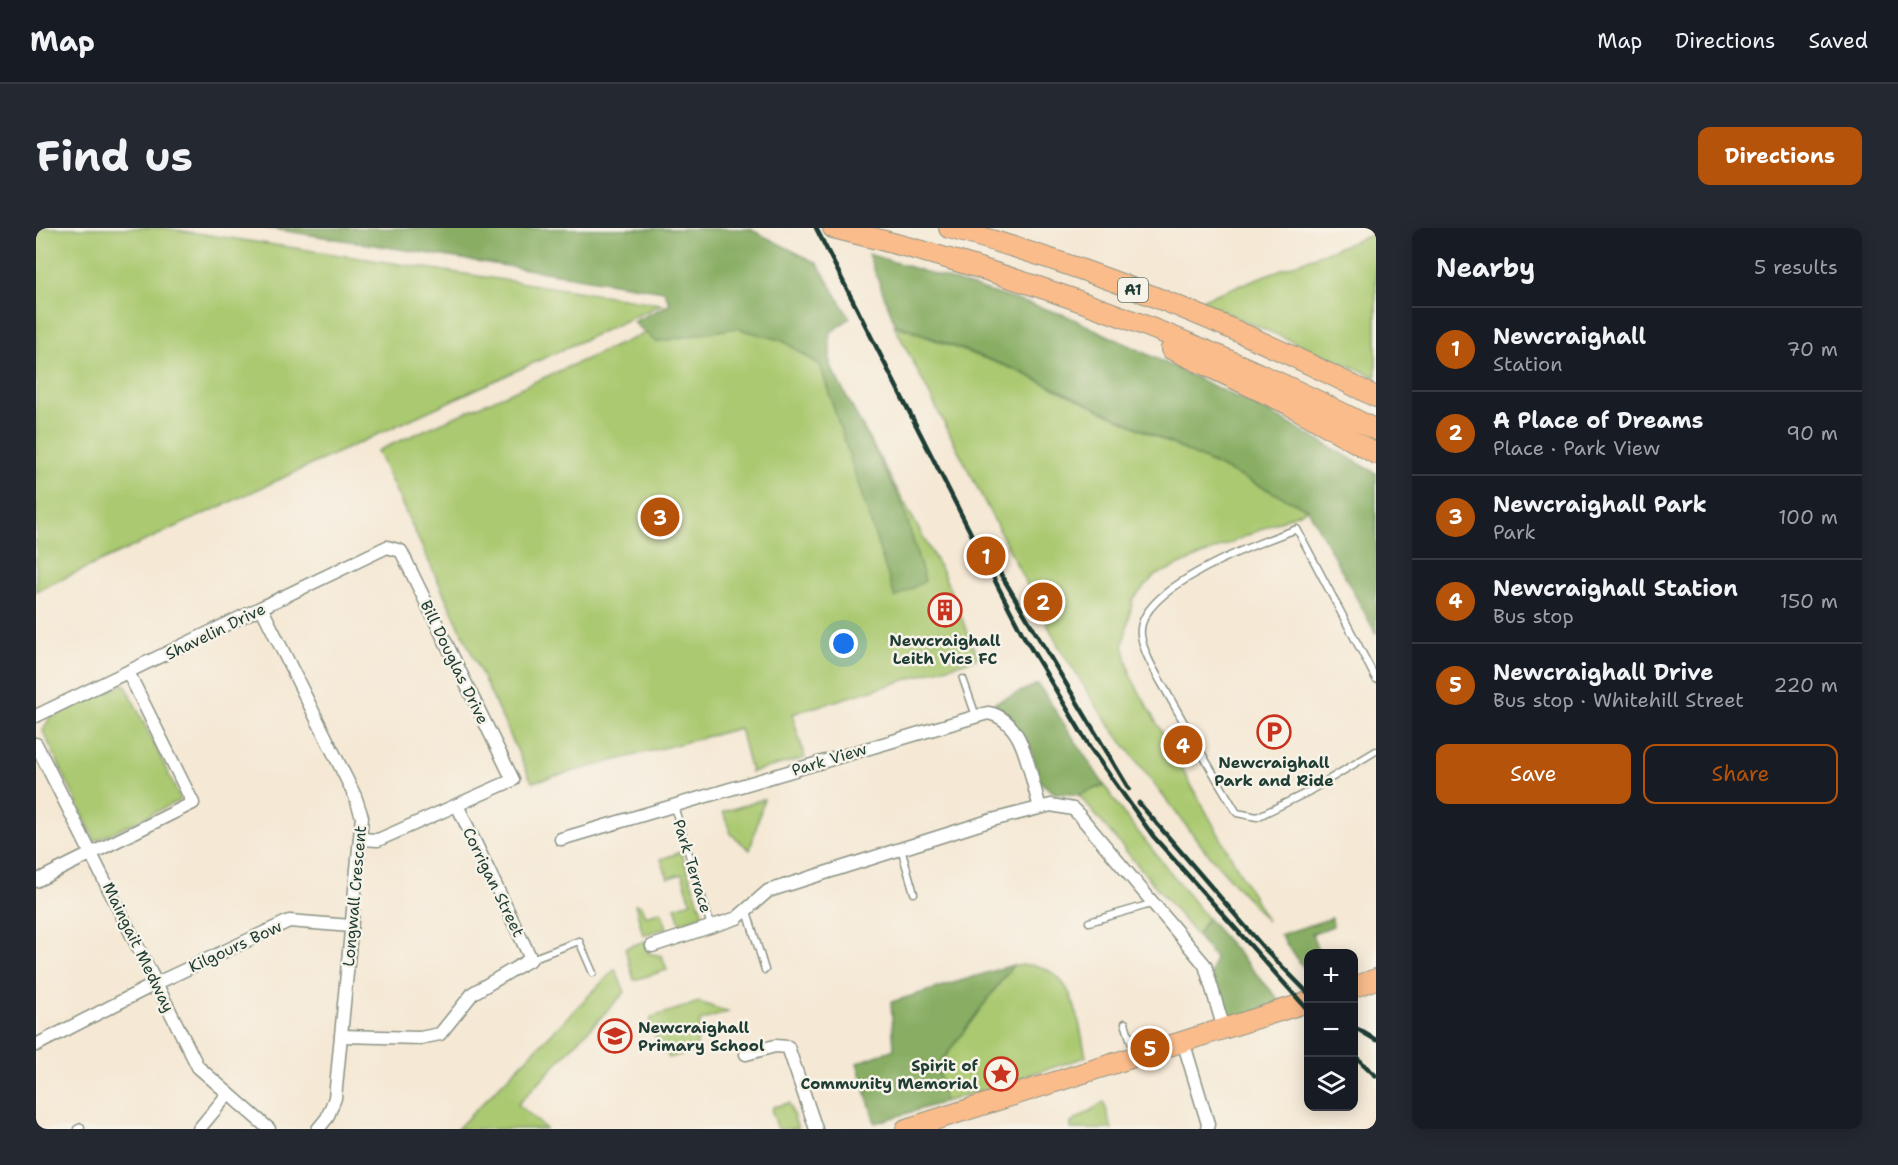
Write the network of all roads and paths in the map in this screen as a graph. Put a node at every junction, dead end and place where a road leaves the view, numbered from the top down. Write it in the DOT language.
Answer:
graph roads {
  1 [pos="833,228"];
  2 [pos="949,228"];
  3 [pos="1113,314"];
  4 [pos="1313,364"];
  5 [pos="1376,384"];
  6 [pos="1376,397"];
  7 [pos="1376,430"];
  8 [pos="1376,454"];
  9 [pos="394,547"];
  10 [pos="262,609"];
  11 [pos="128,672"];
  12 [pos="963,679"];
  13 [pos="1376,679"];
  14 [pos="36,716"];
  15 [pos="976,716"];
  16 [pos="36,744"];
  17 [pos="1376,751"];
  18 [pos="457,805"];
  19 [pos="674,806"];
  20 [pos="1040,807"];
  21 [pos="561,838"];
  22 [pos="360,839"];
  23 [pos="901,849"];
  24 [pos="92,853"];
  25 [pos="36,881"];
  26 [pos="914,893"];
  27 [pos="1151,904"];
  28 [pos="747,911"];
  29 [pos="1089,922"];
  30 [pos="351,926"];
  31 [pos="711,926"];
  32 [pos="652,945"];
  33 [pos="531,959"];
  34 [pos="765,970"];
  35 [pos="593,973"];
  36 [pos="1376,979"];
  37 [pos="157,983"];
  38 [pos="1358,985"];
  39 [pos="1305,1003"];
  40 [pos="1125,1023"];
  41 [pos="1224,1029"];
  42 [pos="341,1035"];
  43 [pos="1183,1041"];
  44 [pos="36,1046"];
  45 [pos="746,1054"];
  46 [pos="1136,1058"];
  47 [pos="228,1094"];
  48 [pos="950,1122"];
  49 [pos="198,1129"];
  50 [pos="269,1129"];
  51 [pos="318,1129"];
  52 [pos="816,1129"];
  53 [pos="906,1129"];
  54 [pos="1207,1129"];
  1 -- 3 [label="main road, A1"];
  2 -- 4 [label="main road, A1"];
  3 -- 7 [label="main road, A1"];
  3 -- 8 [label="main road"];
  4 -- 5 [label="main road"];
  4 -- 6 [label="main road, A1"];
  9 -- 10 [label="street, Shavelin Drive"];
  9 -- 18 [label="street, Bill Douglas Drive"];
  10 -- 11 [label="street, Shavelin Drive"];
  10 -- 22 [label="street, Longwall Crescent"];
  11 -- 14 [label="street, Shavelin Drive"];
  11 -- 24 [label="street"];
  12 -- 15 [label="lane"];
  13 -- 17 [label="lane"];
  15 -- 19 [label="street, Park View"];
  15 -- 20 [label="street, Park View"];
  16 -- 24 [label="street, Maingait Medway"];
  18 -- 22 [label="street"];
  18 -- 33 [label="street, Corrigan Street"];
  19 -- 21 [label="street, Park View"];
  19 -- 31 [label="lane, Park Terrace"];
  20 -- 23 [label="street"];
  20 -- 27 [label="street"];
  22 -- 30 [label="street, Longwall Crescent"];
  23 -- 26 [label="lane"];
  23 -- 28 [label="street"];
  24 -- 25 [label="street"];
  24 -- 37 [label="street, Maingait Medway"];
  27 -- 29 [label="lane"];
  27 -- 41 [label="street"];
  28 -- 31 [label="street"];
  28 -- 34 [label="lane"];
  30 -- 37 [label="street, Kilgours Bow"];
  30 -- 42 [label="street, Longwall Crescent"];
  31 -- 32 [label="street"];
  33 -- 35 [label="lane"];
  33 -- 42 [label="street"];
  36 -- 38 [label="main road"];
  37 -- 44 [label="street, Kilgours Bow"];
  37 -- 47 [label="street, Maingait Medway"];
  39 -- 41 [label="main road"];
  40 -- 46 [label="lane"];
  41 -- 43 [label="main road"];
  42 -- 51 [label="street, Longwall Crescent"];
  43 -- 46 [label="main road"];
  43 -- 54 [label="street"];
  45 -- 52 [label="street"];
  46 -- 48 [label="main road"];
  47 -- 49 [label="street"];
  47 -- 50 [label="street, Maingait Medway"];
  48 -- 53 [label="main road"];
}
